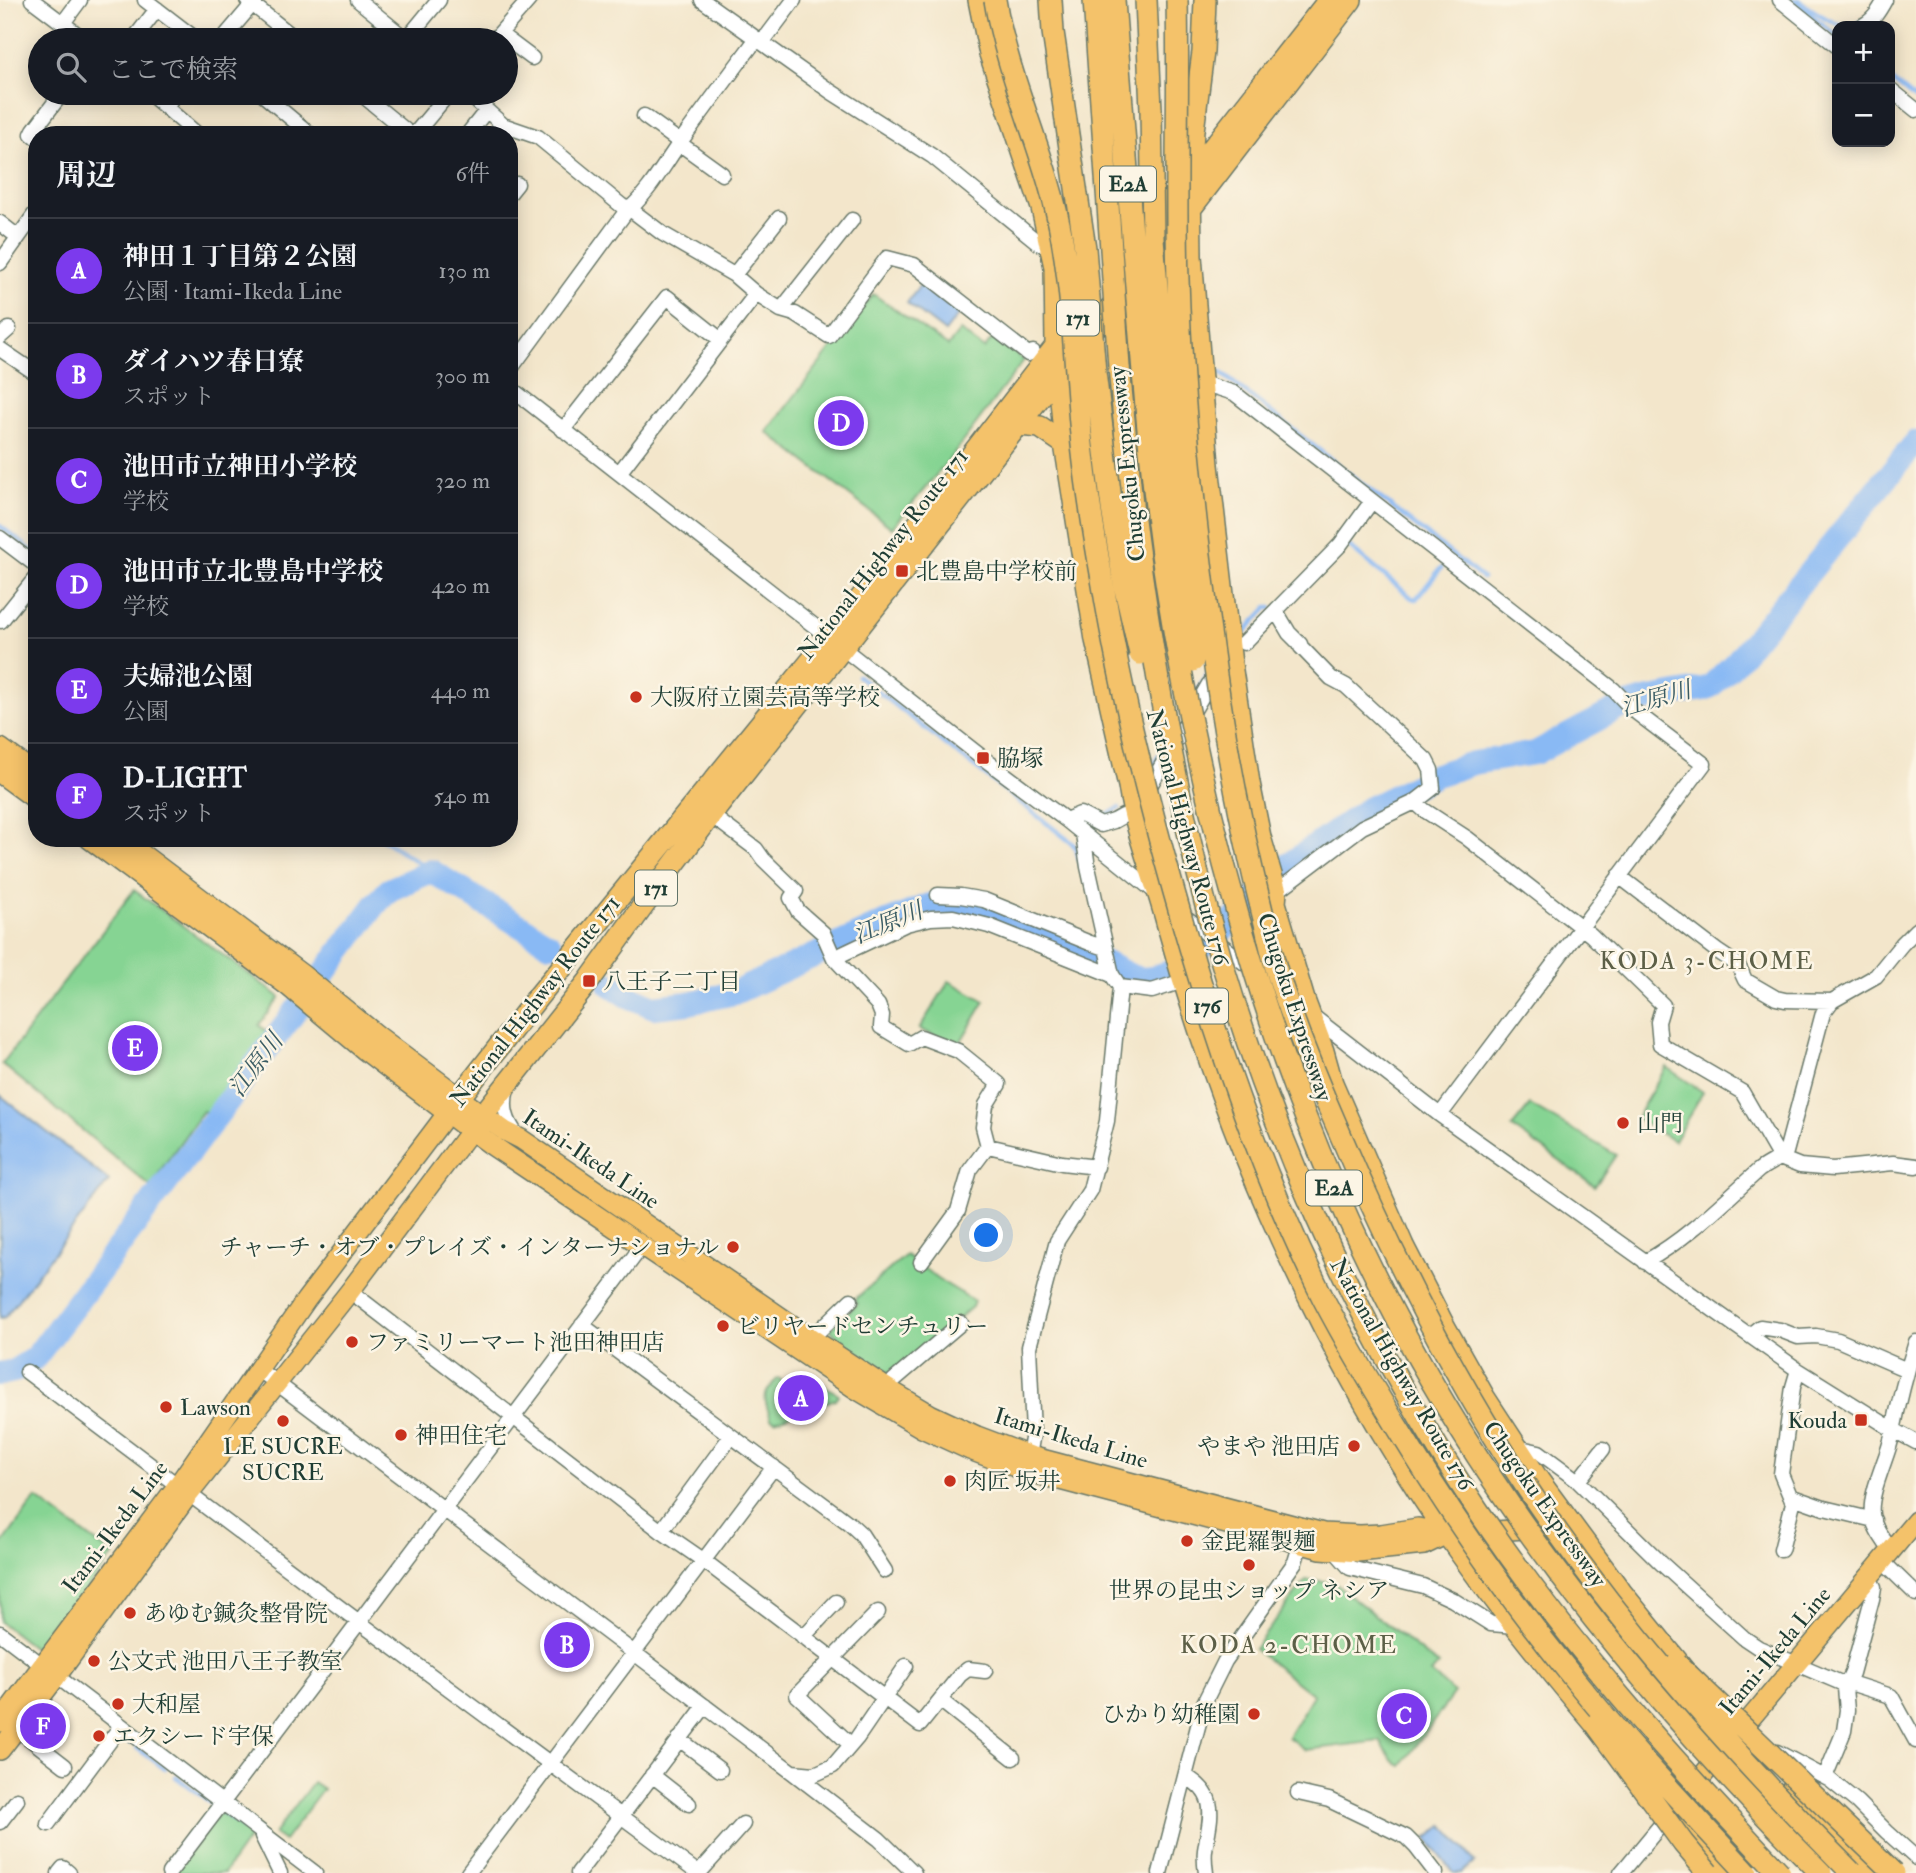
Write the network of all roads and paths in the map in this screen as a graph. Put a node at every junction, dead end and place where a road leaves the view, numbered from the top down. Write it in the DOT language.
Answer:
graph roads {
  1 [pos="32,0"];
  2 [pos="80,0"];
  3 [pos="358,0"];
  4 [pos="439,0"];
  5 [pos="529,0"];
  6 [pos="702,0"];
  7 [pos="794,0"];
  8 [pos="964,0"];
  9 [pos="979,0"];
  10 [pos="995,0"];
  11 [pos="1051,0"];
  12 [pos="1094,0"];
  13 [pos="1114,0"];
  14 [pos="1146,0"];
  15 [pos="1177,0"];
  16 [pos="1191,0"];
  17 [pos="1205,0"];
  18 [pos="1328,0"];
  19 [pos="1351,0"];
  20 [pos="1780,0"];
  21 [pos="1885,0"];
  22 [pos="252,1"];
  23 [pos="151,5"];
  24 [pos="1869,21"];
  25 [pos="63,23"];
  26 [pos="69,28"];
  27 [pos="139,28"];
  28 [pos="181,28"];
  29 [pos="231,28"];
  30 [pos="283,28"];
  31 [pos="392,28"];
  32 [pos="417,28"];
  33 [pos="505,28"];
  34 [pos="1832,38"];
  35 [pos="759,41"];
  36 [pos="518,50"];
  37 [pos="532,58"];
  38 [pos="1895,93"];
  39 [pos="53,105"];
  40 [pos="275,105"];
  41 [pos="375,105"];
  42 [pos="438,105"];
  43 [pos="480,105"];
  44 [pos="165,106"];
  45 [pos="1916,110"];
  46 [pos="486,111"];
  47 [pos="644,116"];
  48 [pos="38,126"];
  49 [pos="188,126"];
  50 [pos="300,126"];
  51 [pos="401,126"];
  52 [pos="420,126"];
  53 [pos="474,126"];
  54 [pos="506,126"];
  55 [pos="518,130"];
  56 [pos="1193,131"];
  57 [pos="680,143"];
  58 [pos="722,174"];
  59 [pos="1190,177"];
  60 [pos="1191,208"];
  61 [pos="630,209"];
  62 [pos="779,218"];
  63 [pos="852,220"];
  64 [pos="0,223"];
  65 [pos="28,223"];
  66 [pos="18,237"];
  67 [pos="1040,244"];
  68 [pos="0,263"];
  69 [pos="734,275"];
  70 [pos="756,294"];
  71 [pos="781,310"];
  72 [pos="1056,335"];
  73 [pos="721,340"];
  74 [pos="0,349"];
  75 [pos="1032,352"];
  76 [pos="518,360"];
  77 [pos="28,368"];
  78 [pos="1059,373"];
  79 [pos="1202,383"];
  80 [pos="518,394"];
  81 [pos="1019,425"];
  82 [pos="563,430"];
  83 [pos="1065,444"];
  84 [pos="619,473"];
  85 [pos="1372,501"];
  86 [pos="0,538"];
  87 [pos="28,559"];
  88 [pos="28,587"];
  89 [pos="1276,611"];
  90 [pos="0,620"];
  91 [pos="836,643"];
  92 [pos="1244,643"];
  93 [pos="1209,684"];
  94 [pos="0,749"];
  95 [pos="28,769"];
  96 [pos="0,772"];
  97 [pos="1152,784"];
  98 [pos="28,792"];
  99 [pos="1415,802"];
  100 [pos="711,815"];
  101 [pos="1123,816"];
  102 [pos="1066,820"];
  103 [pos="1083,834"];
  104 [pos="102,847"];
  105 [pos="131,847"];
  106 [pos="1619,876"];
  107 [pos="1276,892"];
  108 [pos="938,895"];
  109 [pos="1231,895"];
  110 [pos="1160,896"];
  111 [pos="1205,900"];
  112 [pos="1581,927"];
  113 [pos="1916,930"];
  114 [pos="1107,952"];
  115 [pos="834,958"];
  116 [pos="1115,978"];
  117 [pos="1183,981"];
  118 [pos="1832,1001"];
  119 [pos="1308,1013"];
  120 [pos="510,1081"];
  121 [pos="453,1106"];
  122 [pos="1440,1115"];
  123 [pos="477,1123"];
  124 [pos="521,1139"];
  125 [pos="988,1146"];
  126 [pos="1780,1158"];
  127 [pos="1916,1166"];
  128 [pos="1097,1167"];
  129 [pos="642,1246"];
  130 [pos="921,1262"];
  131 [pos="1645,1262"];
  132 [pos="350,1291"];
  133 [pos="850,1300"];
  134 [pos="961,1322"];
  135 [pos="582,1325"];
  136 [pos="1750,1335"];
  137 [pos="814,1340"];
  138 [pos="1916,1342"];
  139 [pos="258,1369"];
  140 [pos="1798,1370"];
  141 [pos="1907,1370"];
  142 [pos="27,1372"];
  143 [pos="278,1384"];
  144 [pos="888,1389"];
  145 [pos="513,1416"];
  146 [pos="1892,1429"];
  147 [pos="731,1436"];
  148 [pos="1916,1442"];
  149 [pos="1516,1447"];
  150 [pos="1602,1449"];
  151 [pos="1028,1463"];
  152 [pos="774,1467"];
  153 [pos="1578,1481"];
  154 [pos="184,1490"];
  155 [pos="1790,1496"];
  156 [pos="1540,1506"];
  157 [pos="445,1509"];
  158 [pos="1874,1520"];
  159 [pos="1916,1521"];
  160 [pos="1571,1527"];
  161 [pos="662,1531"];
  162 [pos="1457,1534"];
  163 [pos="1303,1536"];
  164 [pos="1781,1550"];
  165 [pos="1335,1551"];
  166 [pos="1887,1557"];
  167 [pos="703,1560"];
  168 [pos="885,1571"];
  169 [pos="1869,1578"];
  170 [pos="1916,1594"];
  171 [pos="836,1602"];
  172 [pos="878,1612"];
  173 [pos="359,1622"];
  174 [pos="1515,1626"];
  175 [pos="0,1633"];
  176 [pos="803,1637"];
  177 [pos="634,1652"];
  178 [pos="832,1658"];
  179 [pos="1796,1664"];
  180 [pos="906,1666"];
  181 [pos="985,1671"];
  182 [pos="49,1672"];
  183 [pos="1847,1683"];
  184 [pos="884,1697"];
  185 [pos="940,1700"];
  186 [pos="705,1706"];
  187 [pos="8,1725"];
  188 [pos="121,1726"];
  189 [pos="1739,1731"];
  190 [pos="679,1739"];
  191 [pos="1916,1741"];
  192 [pos="851,1745"];
  193 [pos="0,1750"];
  194 [pos="1013,1758"];
  195 [pos="551,1764"];
  196 [pos="65,1766"];
  197 [pos="720,1770"];
  198 [pos="792,1772"];
  199 [pos="652,1775"];
  200 [pos="1185,1776"];
  201 [pos="1825,1777"];
  202 [pos="1298,1793"];
  203 [pos="17,1800"];
  204 [pos="223,1803"];
  205 [pos="689,1804"];
  206 [pos="621,1816"];
  207 [pos="1665,1820"];
  208 [pos="0,1822"];
  209 [pos="48,1824"];
  210 [pos="743,1824"];
  211 [pos="260,1831"];
  212 [pos="1916,1858"];
  213 [pos="59,1873"];
  214 [pos="69,1873"];
  215 [pos="169,1873"];
  216 [pos="280,1873"];
  217 [pos="316,1873"];
  218 [pos="468,1873"];
  219 [pos="578,1873"];
  220 [pos="699,1873"];
  221 [pos="914,1873"];
  222 [pos="1160,1873"];
  223 [pos="1206,1873"];
  224 [pos="1436,1873"];
  225 [pos="1621,1873"];
  226 [pos="1693,1873"];
  227 [pos="1708,1873"];
  228 [pos="1725,1873"];
  229 [pos="1747,1873"];
  230 [pos="1780,1873"];
  231 [pos="1821,1873"];
  232 [pos="1852,1873"];
  233 [pos="1874,1873"];
  234 [pos="1894,1873"];
  1 -- 25 [label="street"];
  2 -- 25 [label="street"];
  3 -- 31 [label="street"];
  4 -- 32 [label="street"];
  5 -- 33 [label="street"];
  6 -- 35 [label="street"];
  7 -- 35 [label="street"];
  8 -- 67 [label="highway"];
  9 -- 72 [label="highway"];
  10 -- 162 [label="highway, National Highway Route 176 / 176, bridge"];
  11 -- 111 [label="highway, bridge"];
  12 -- 111 [label="highway, Chugoku Expressway / E2A, bridge"];
  13 -- 109 [label="highway, Chugoku Expressway / E2A, bridge"];
  14 -- 109 [label="highway, bridge"];
  15 -- 156 [label="highway, National Highway Route 176, bridge"];
  16 -- 56 [label="highway"];
  17 -- 56 [label="highway"];
  18 -- 59 [label="highway, National Highway Route 171 / 171"];
  19 -- 60 [label="highway, National Highway Route 171 / 171"];
  20 -- 34 [label="street"];
  21 -- 24 [label="street"];
  22 -- 29 [label="street"];
  22 -- 30 [label="street"];
  23 -- 27 [label="street"];
  23 -- 28 [label="street"];
  25 -- 26 [label="street"];
  35 -- 57 [label="street"];
  35 -- 67 [label="street"];
  36 -- 37 [label="street"];
  38 -- 45 [label="street"];
  39 -- 48 [label="street"];
  40 -- 50 [label="street"];
  41 -- 51 [label="street"];
  42 -- 52 [label="street"];
  43 -- 46 [label="street"];
  44 -- 49 [label="street"];
  46 -- 53 [label="street"];
  46 -- 54 [label="street"];
  47 -- 57 [label="street"];
  55 -- 61 [label="street"];
  56 -- 59 [label="highway"];
  57 -- 58 [label="street"];
  57 -- 61 [label="street"];
  59 -- 60 [label="highway"];
  59 -- 72 [label="highway, National Highway Route 171 / 171"];
  60 -- 78 [label="highway, National Highway Route 171 / 171"];
  60 -- 79 [label="highway"];
  61 -- 69 [label="street"];
  61 -- 76 [label="street"];
  62 -- 69 [label="street"];
  63 -- 71 [label="street"];
  64 -- 66 [label="street"];
  65 -- 66 [label="street"];
  66 -- 68 [label="street"];
  67 -- 72 [label="highway"];
  69 -- 70 [label="street"];
  70 -- 71 [label="street"];
  70 -- 73 [label="street"];
  71 -- 75 [label="street"];
  72 -- 78 [label="highway"];
  72 -- 91 [label="highway, National Highway Route 171 / 171"];
  73 -- 82 [label="street"];
  73 -- 84 [label="street"];
  74 -- 77 [label="street"];
  78 -- 81 [label="highway, National Highway Route 171 / 171"];
  78 -- 83 [label="highway"];
  79 -- 85 [label="street"];
  79 -- 107 [label="highway"];
  80 -- 82 [label="street"];
  81 -- 83 [label="highway"];
  81 -- 91 [label="highway, National Highway Route 171 / 171"];
  82 -- 84 [label="street"];
  83 -- 110 [label="highway"];
  84 -- 91 [label="street"];
  85 -- 89 [label="street"];
  85 -- 106 [label="street"];
  86 -- 87 [label="street"];
  88 -- 90 [label="street"];
  89 -- 92 [label="street"];
  89 -- 99 [label="street"];
  91 -- 100 [label="highway, National Highway Route 171 / 171"];
  91 -- 102 [label="street"];
  91 -- 121 [label="highway, National Highway Route 171 / 171"];
  93 -- 97 [label="street"];
  94 -- 95 [label="highway"];
  96 -- 98 [label="highway"];
  99 -- 107 [label="street"];
  99 -- 112 [label="street"];
  100 -- 115 [label="street"];
  100 -- 120 [label="highway, National Highway Route 171 / 171"];
  101 -- 102 [label="street"];
  102 -- 103 [label="street"];
  103 -- 110 [label="street"];
  103 -- 114 [label="street"];
  104 -- 121 [label="highway, National Highway Route 171"];
  105 -- 121 [label="highway, National Highway Route 171"];
  106 -- 112 [label="street"];
  106 -- 118 [label="street"];
  107 -- 119 [label="highway"];
  108 -- 114 [label="street"];
  109 -- 231 [label="highway, Chugoku Expressway / E2A, bridge"];
  110 -- 117 [label="highway"];
  110 -- 119 [label="street"];
  111 -- 230 [label="highway, Chugoku Expressway / E2A, bridge"];
  112 -- 122 [label="street"];
  112 -- 126 [label="street"];
  113 -- 118 [label="street"];
  114 -- 116 [label="street"];
  115 -- 116 [label="street"];
  115 -- 125 [label="street"];
  116 -- 117 [label="street"];
  116 -- 128 [label="street"];
  117 -- 162 [label="highway"];
  118 -- 126 [label="street"];
  119 -- 122 [label="street"];
  119 -- 149 [label="highway"];
  120 -- 123 [label="highway, National Highway Route 171 / 171"];
  120 -- 124 [label="street"];
  121 -- 123 [label="highway, National Highway Route 171"];
  121 -- 139 [label="main road, Itami-Ikeda Line"];
  122 -- 131 [label="street"];
  123 -- 124 [label="main road, Itami-Ikeda Line"];
  123 -- 129 [label="main road, Itami-Ikeda Line"];
  123 -- 132 [label="main road, Itami-Ikeda Line"];
  124 -- 137 [label="main road, Itami-Ikeda Line"];
  125 -- 128 [label="street"];
  125 -- 130 [label="street"];
  126 -- 127 [label="street"];
  126 -- 131 [label="street"];
  128 -- 151 [label="street"];
  129 -- 135 [label="street"];
  129 -- 151 [label="main road, Itami-Ikeda Line"];
  131 -- 136 [label="street"];
  132 -- 143 [label="main road, Itami-Ikeda Line"];
  132 -- 145 [label="street"];
  133 -- 137 [label="street"];
  134 -- 144 [label="street"];
  135 -- 145 [label="street"];
  135 -- 147 [label="street"];
  136 -- 140 [label="street"];
  136 -- 141 [label="street"];
  137 -- 144 [label="main road, Itami-Ikeda Line"];
  138 -- 141 [label="street"];
  139 -- 143 [label="street"];
  139 -- 154 [label="main road, Itami-Ikeda Line"];
  140 -- 146 [label="street"];
  140 -- 155 [label="street"];
  141 -- 146 [label="street"];
  142 -- 154 [label="street"];
  143 -- 154 [label="main road, Itami-Ikeda Line"];
  143 -- 157 [label="street"];
  144 -- 151 [label="main road, Itami-Ikeda Line"];
  145 -- 157 [label="street"];
  145 -- 161 [label="street"];
  146 -- 148 [label="street"];
  146 -- 158 [label="street"];
  147 -- 152 [label="street"];
  147 -- 161 [label="street"];
  149 -- 153 [label="street"];
  149 -- 160 [label="highway"];
  150 -- 153 [label="street"];
  151 -- 163 [label="main road, Itami-Ikeda Line"];
  152 -- 167 [label="street"];
  152 -- 168 [label="street"];
  153 -- 179 [label="street"];
  154 -- 173 [label="street"];
  154 -- 182 [label="main road, Itami-Ikeda Line"];
  155 -- 158 [label="street"];
  155 -- 164 [label="street"];
  156 -- 232 [label="highway, National Highway Route 176, bridge"];
  156 -- 234 [label="highway, bridge"];
  157 -- 173 [label="street"];
  157 -- 177 [label="street"];
  158 -- 166 [label="street"];
  159 -- 166 [label="main road, Itami-Ikeda Line"];
  160 -- 162 [label="main road, Itami-Ikeda Line"];
  160 -- 189 [label="highway"];
  161 -- 167 [label="street"];
  162 -- 163 [label="main road, Itami-Ikeda Line"];
  162 -- 165 [label="main road, Itami-Ikeda Line"];
  162 -- 174 [label="highway"];
  162 -- 227 [label="highway, bridge"];
  162 -- 229 [label="highway, National Highway Route 176 / 176, bridge"];
  163 -- 165 [label="main road, Itami-Ikeda Line"];
  163 -- 200 [label="street"];
  165 -- 174 [label="street"];
  166 -- 169 [label="main road, Itami-Ikeda Line"];
  166 -- 170 [label="street"];
  167 -- 176 [label="street"];
  167 -- 177 [label="street"];
  169 -- 179 [label="main road, Itami-Ikeda Line"];
  169 -- 183 [label="street"];
  171 -- 176 [label="street"];
  172 -- 178 [label="street"];
  173 -- 195 [label="street"];
  173 -- 204 [label="street"];
  174 -- 207 [label="highway"];
  175 -- 182 [label="street"];
  176 -- 178 [label="street"];
  177 -- 186 [label="street"];
  177 -- 195 [label="street"];
  178 -- 184 [label="street"];
  178 -- 192 [label="street"];
  179 -- 183 [label="street"];
  179 -- 189 [label="main road, Itami-Ikeda Line"];
  180 -- 184 [label="street"];
  181 -- 185 [label="street"];
  182 -- 187 [label="main road, Itami-Ikeda Line"];
  182 -- 188 [label="street"];
  183 -- 191 [label="street"];
  183 -- 201 [label="street"];
  184 -- 185 [label="street"];
  184 -- 192 [label="street"];
  185 -- 194 [label="street"];
  186 -- 190 [label="street"];
  186 -- 198 [label="street"];
  187 -- 193 [label="main road, Itami-Ikeda Line"];
  187 -- 196 [label="street"];
  188 -- 204 [label="street"];
  188 -- 209 [label="street"];
  189 -- 201 [label="street"];
  189 -- 207 [label="main road, Itami-Ikeda Line"];
  189 -- 233 [label="highway"];
  190 -- 197 [label="street"];
  190 -- 199 [label="street"];
  192 -- 198 [label="street"];
  195 -- 206 [label="street"];
  195 -- 218 [label="street"];
  198 -- 221 [label="street"];
  199 -- 205 [label="street"];
  199 -- 206 [label="street"];
  200 -- 222 [label="street"];
  200 -- 223 [label="street"];
  201 -- 212 [label="street"];
  202 -- 224 [label="street"];
  203 -- 208 [label="street"];
  204 -- 211 [label="street"];
  204 -- 215 [label="street"];
  206 -- 219 [label="street"];
  206 -- 220 [label="street"];
  207 -- 225 [label="street"];
  207 -- 226 [label="street"];
  207 -- 228 [label="highway"];
  210 -- 220 [label="street"];
  211 -- 216 [label="street"];
  211 -- 217 [label="street"];
  213 -- 214 [label="street"];
}
